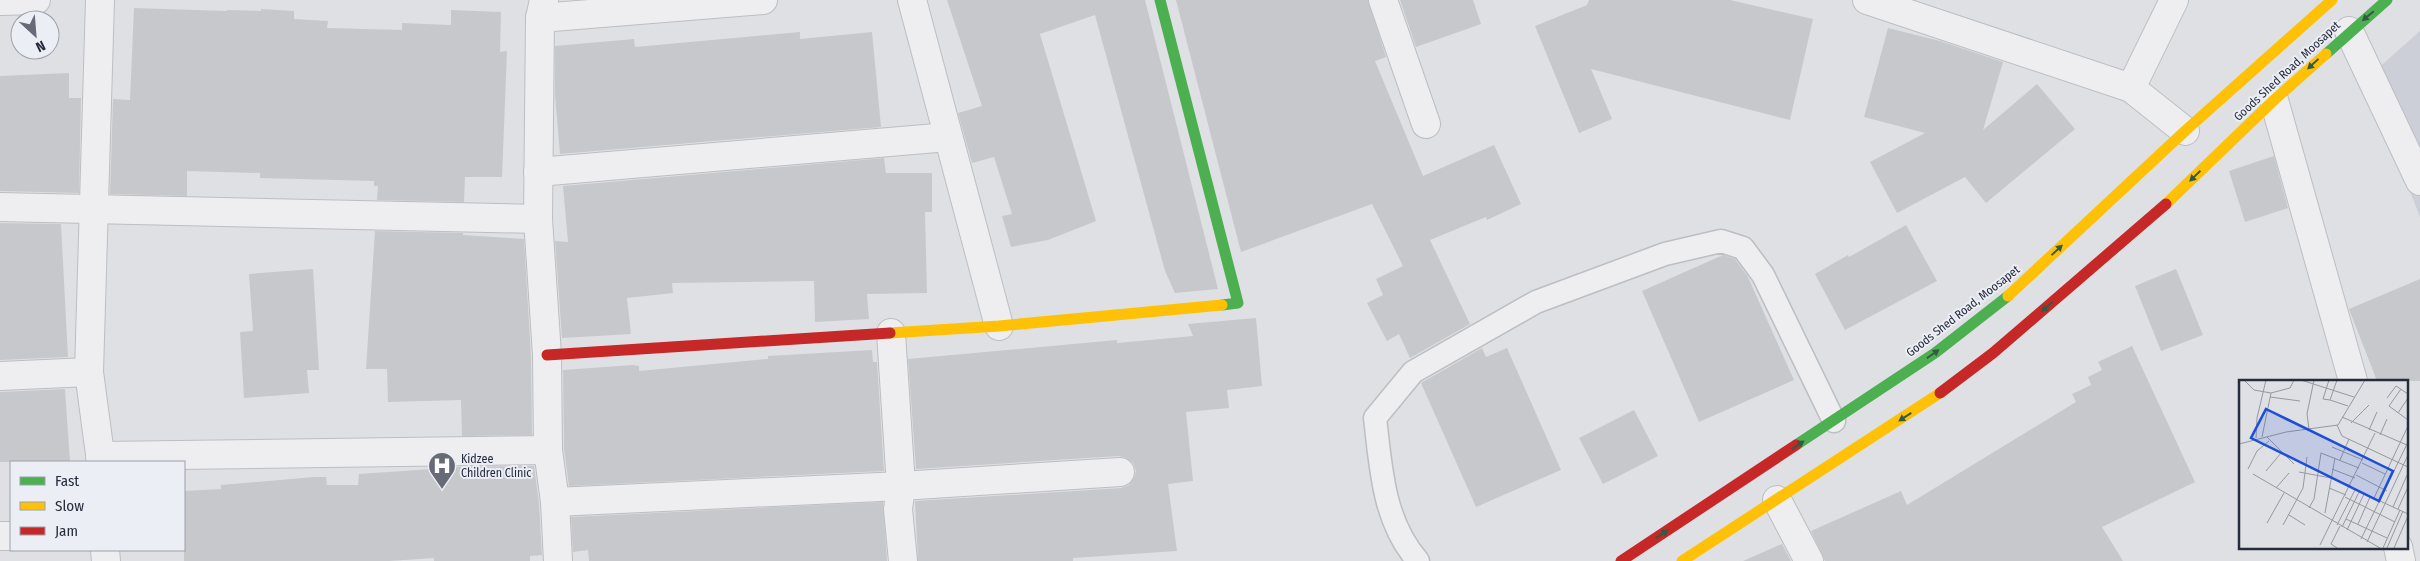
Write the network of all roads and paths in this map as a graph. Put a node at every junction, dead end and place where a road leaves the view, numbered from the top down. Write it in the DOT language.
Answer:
graph roads {
  1 [pos="36,0"];
  2 [pos="100,0"];
  3 [pos="763,0"];
  4 [pos="912,0"];
  5 [pos="1160,0"];
  6 [pos="1383,0"];
  7 [pos="1868,0"];
  8 [pos="2174,0"];
  9 [pos="2332,0"];
  10 [pos="2387,0"];
  11 [pos="0,1"];
  12 [pos="542,9"];
  13 [pos="2349,31"];
  14 [pos="2131,88"];
  15 [pos="2274,100"];
  16 [pos="1426,124"];
  17 [pos="2185,132"];
  18 [pos="948,137"];
  19 [pos="2144,169"];
  20 [pos="538,172"];
  21 [pos="2155,180"];
  22 [pos="2420,181"];
  23 [pos="0,207"];
  24 [pos="95,210"];
  25 [pos="538,220"];
  26 [pos="999,326"];
  27 [pos="891,333"];
  28 [pos="547,355"];
  29 [pos="90,372"];
  30 [pos="0,376"];
  31 [pos="2353,380"];
  32 [pos="1834,420"];
  33 [pos="548,450"];
  34 [pos="101,459"];
  35 [pos="1120,472"];
  36 [pos="901,486"];
  37 [pos="1777,500"];
  38 [pos="555,502"];
  39 [pos="2398,548"];
  40 [pos="558,561"];
  41 [pos="903,561"];
  42 [pos="1418,561"];
  43 [pos="1621,561"];
  44 [pos="1682,561"];
  45 [pos="1808,561"];
  46 [pos="2401,561"];
  1 -- 11 [label="street"];
  2 -- 24 [label="street"];
  3 -- 12 [label="street"];
  4 -- 18 [label="street"];
  5 -- 26 [label="street"];
  6 -- 16 [label="street"];
  7 -- 14 [label="street"];
  8 -- 14 [label="street"];
  9 -- 17 [label="street, Goods Shed Road, Moosapet"];
  10 -- 13 [label="street, Goods Shed Road, Moosapet, one-way"];
  12 -- 20 [label="street"];
  13 -- 15 [label="street, Goods Shed Road, Moosapet, one-way"];
  13 -- 22 [label="street"];
  14 -- 17 [label="street"];
  15 -- 31 [label="street"];
  15 -- 37 [label="street, Goods Shed Road, Moosapet, one-way"];
  17 -- 19 [label="street, Goods Shed Road, Moosapet"];
  18 -- 20 [label="street"];
  18 -- 26 [label="street"];
  19 -- 21 [label="street"];
  32 -- 19 [label="street, Goods Shed Road, Moosapet, one-way"];
  20 -- 25 [label="street"];
  23 -- 24 [label="street"];
  24 -- 25 [label="street"];
  24 -- 29 [label="street"];
  25 -- 28 [label="street"];
  26 -- 27 [label="street"];
  27 -- 28 [label="street"];
  27 -- 36 [label="street"];
  28 -- 33 [label="street"];
  29 -- 30 [label="street"];
  29 -- 34 [label="street"];
  32 -- 42 [label="lane"];
  43 -- 32 [label="street, Goods Shed Road, Moosapet, one-way"];
  33 -- 34 [label="street"];
  33 -- 38 [label="street"];
  35 -- 36 [label="street"];
  36 -- 38 [label="street"];
  36 -- 41 [label="street"];
  37 -- 44 [label="street, Goods Shed Road, Moosapet"];
  37 -- 45 [label="street"];
  38 -- 40 [label="street"];
  39 -- 46 [label="street"];
}
